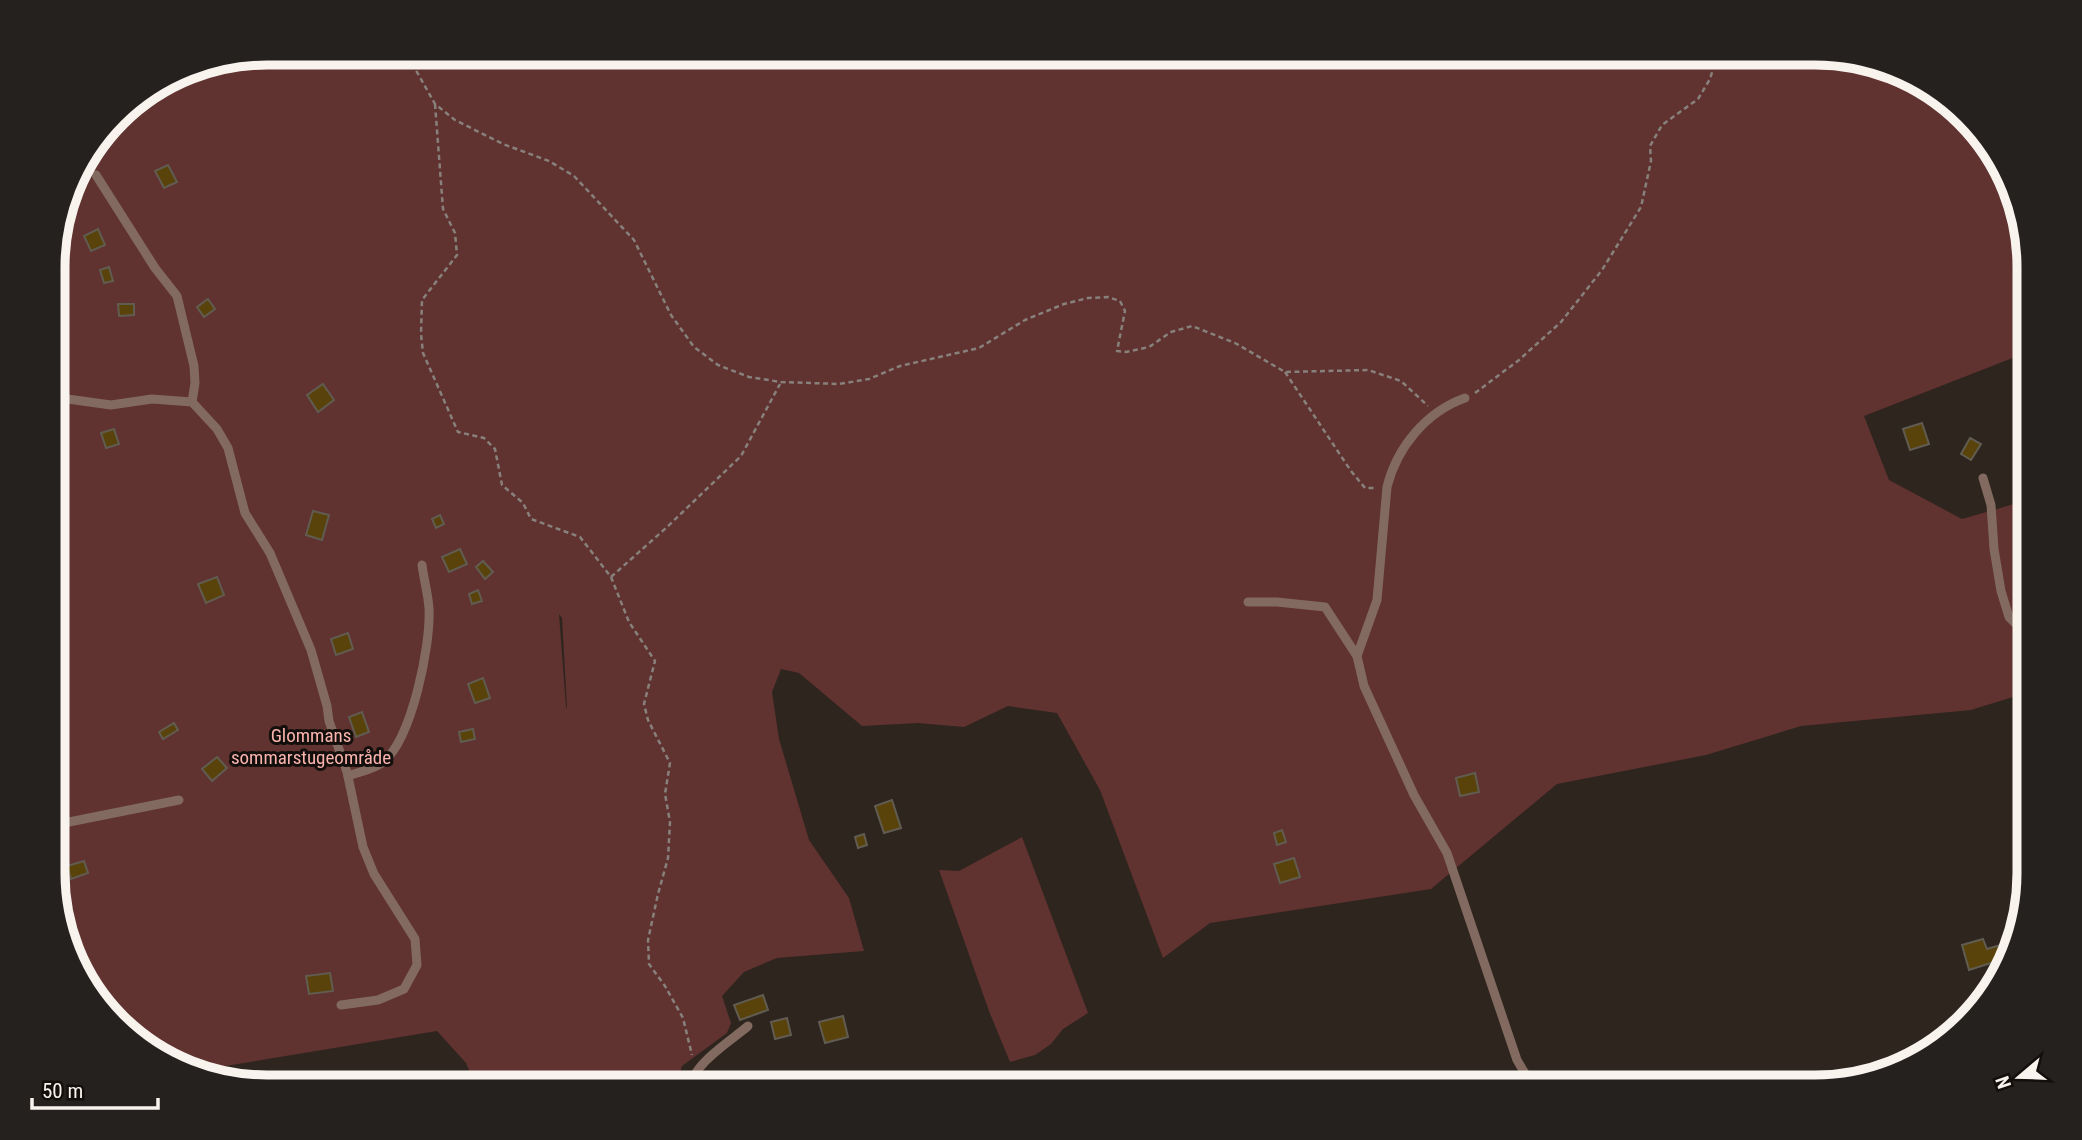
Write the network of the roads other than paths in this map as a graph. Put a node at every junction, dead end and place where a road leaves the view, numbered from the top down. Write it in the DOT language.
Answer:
graph roads {
  1 [pos="96,174"];
  2 [pos="1465,398"];
  3 [pos="65,399"];
  4 [pos="192,402"];
  5 [pos="1983,478"];
  6 [pos="422,565"];
  7 [pos="1248,602"];
  8 [pos="2017,625"];
  9 [pos="1357,656"];
  10 [pos="348,776"];
  11 [pos="179,800"];
  12 [pos="65,823"];
  13 [pos="341,1005"];
  14 [pos="748,1027"];
  15 [pos="694,1075"];
  16 [pos="1526,1075"];
  1 -- 4 [label="lane"];
  2 -- 9 [label="lane"];
  3 -- 4 [label="lane"];
  4 -- 10 [label="lane"];
  5 -- 8 [label="lane"];
  6 -- 10 [label="lane"];
  7 -- 9 [label="lane"];
  9 -- 16 [label="lane"];
  10 -- 13 [label="lane"];
  11 -- 12 [label="lane"];
  14 -- 15 [label="lane"];
}
